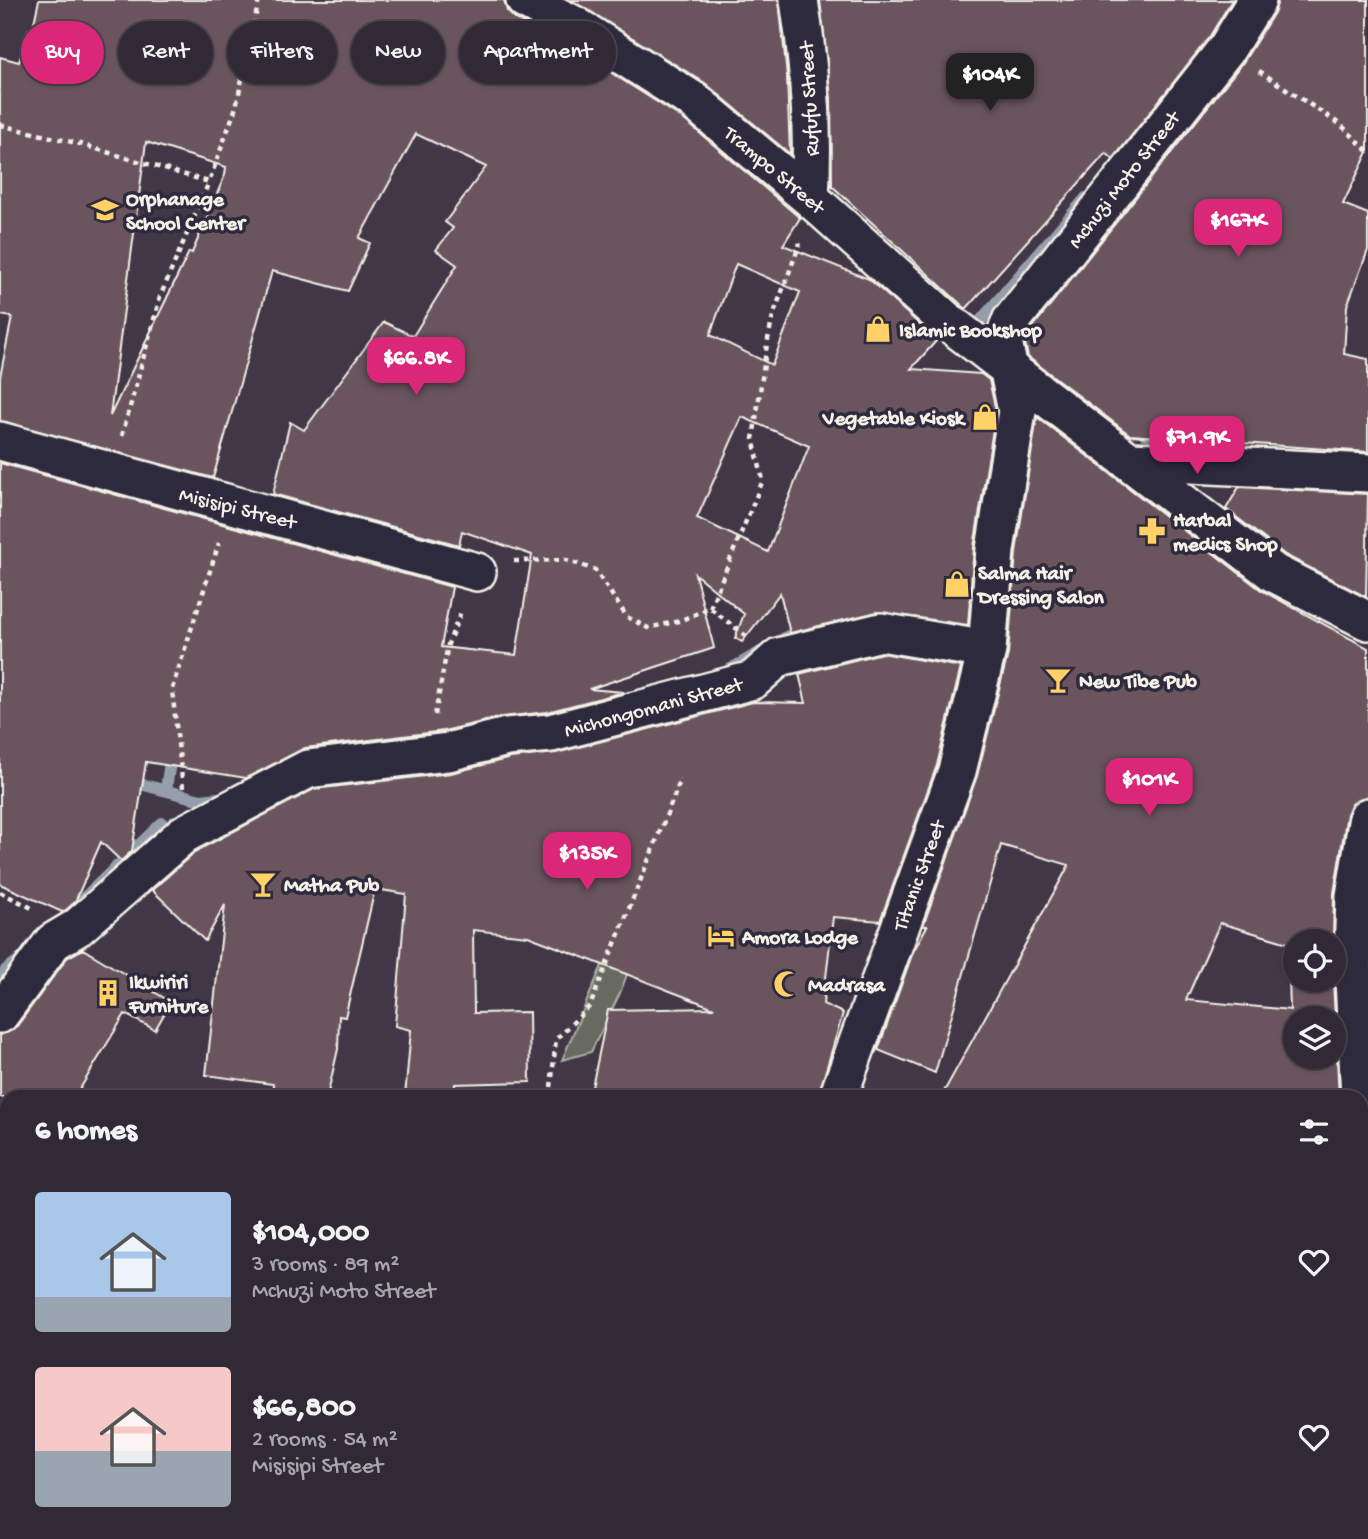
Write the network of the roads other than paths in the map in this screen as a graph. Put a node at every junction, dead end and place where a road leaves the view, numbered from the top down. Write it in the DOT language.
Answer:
graph roads {
  1 [pos="525,0"];
  2 [pos="799,0"];
  3 [pos="1257,0"];
  4 [pos="810,198"];
  5 [pos="1005,363"];
  6 [pos="0,441"];
  7 [pos="1131,461"];
  8 [pos="1368,473"];
  9 [pos="477,572"];
  10 [pos="1368,621"];
  11 [pos="987,649"];
  12 [pos="1368,817"];
  13 [pos="0,1014"];
  14 [pos="841,1090"];
  15 [pos="1360,1090"];
  1 -- 4 [label="street, Trampo Street"];
  2 -- 4 [label="street, Rufufu Street"];
  3 -- 5 [label="street, Mchuzi Moto Street"];
  4 -- 5 [label="street, Trampo Street"];
  5 -- 7 [label="street"];
  5 -- 11 [label="street"];
  6 -- 9 [label="street, Misisipi Street"];
  7 -- 8 [label="street"];
  7 -- 10 [label="street"];
  11 -- 13 [label="street, Michongomani Street"];
  11 -- 14 [label="street, Titanic Street"];
  12 -- 15 [label="street"];
}
